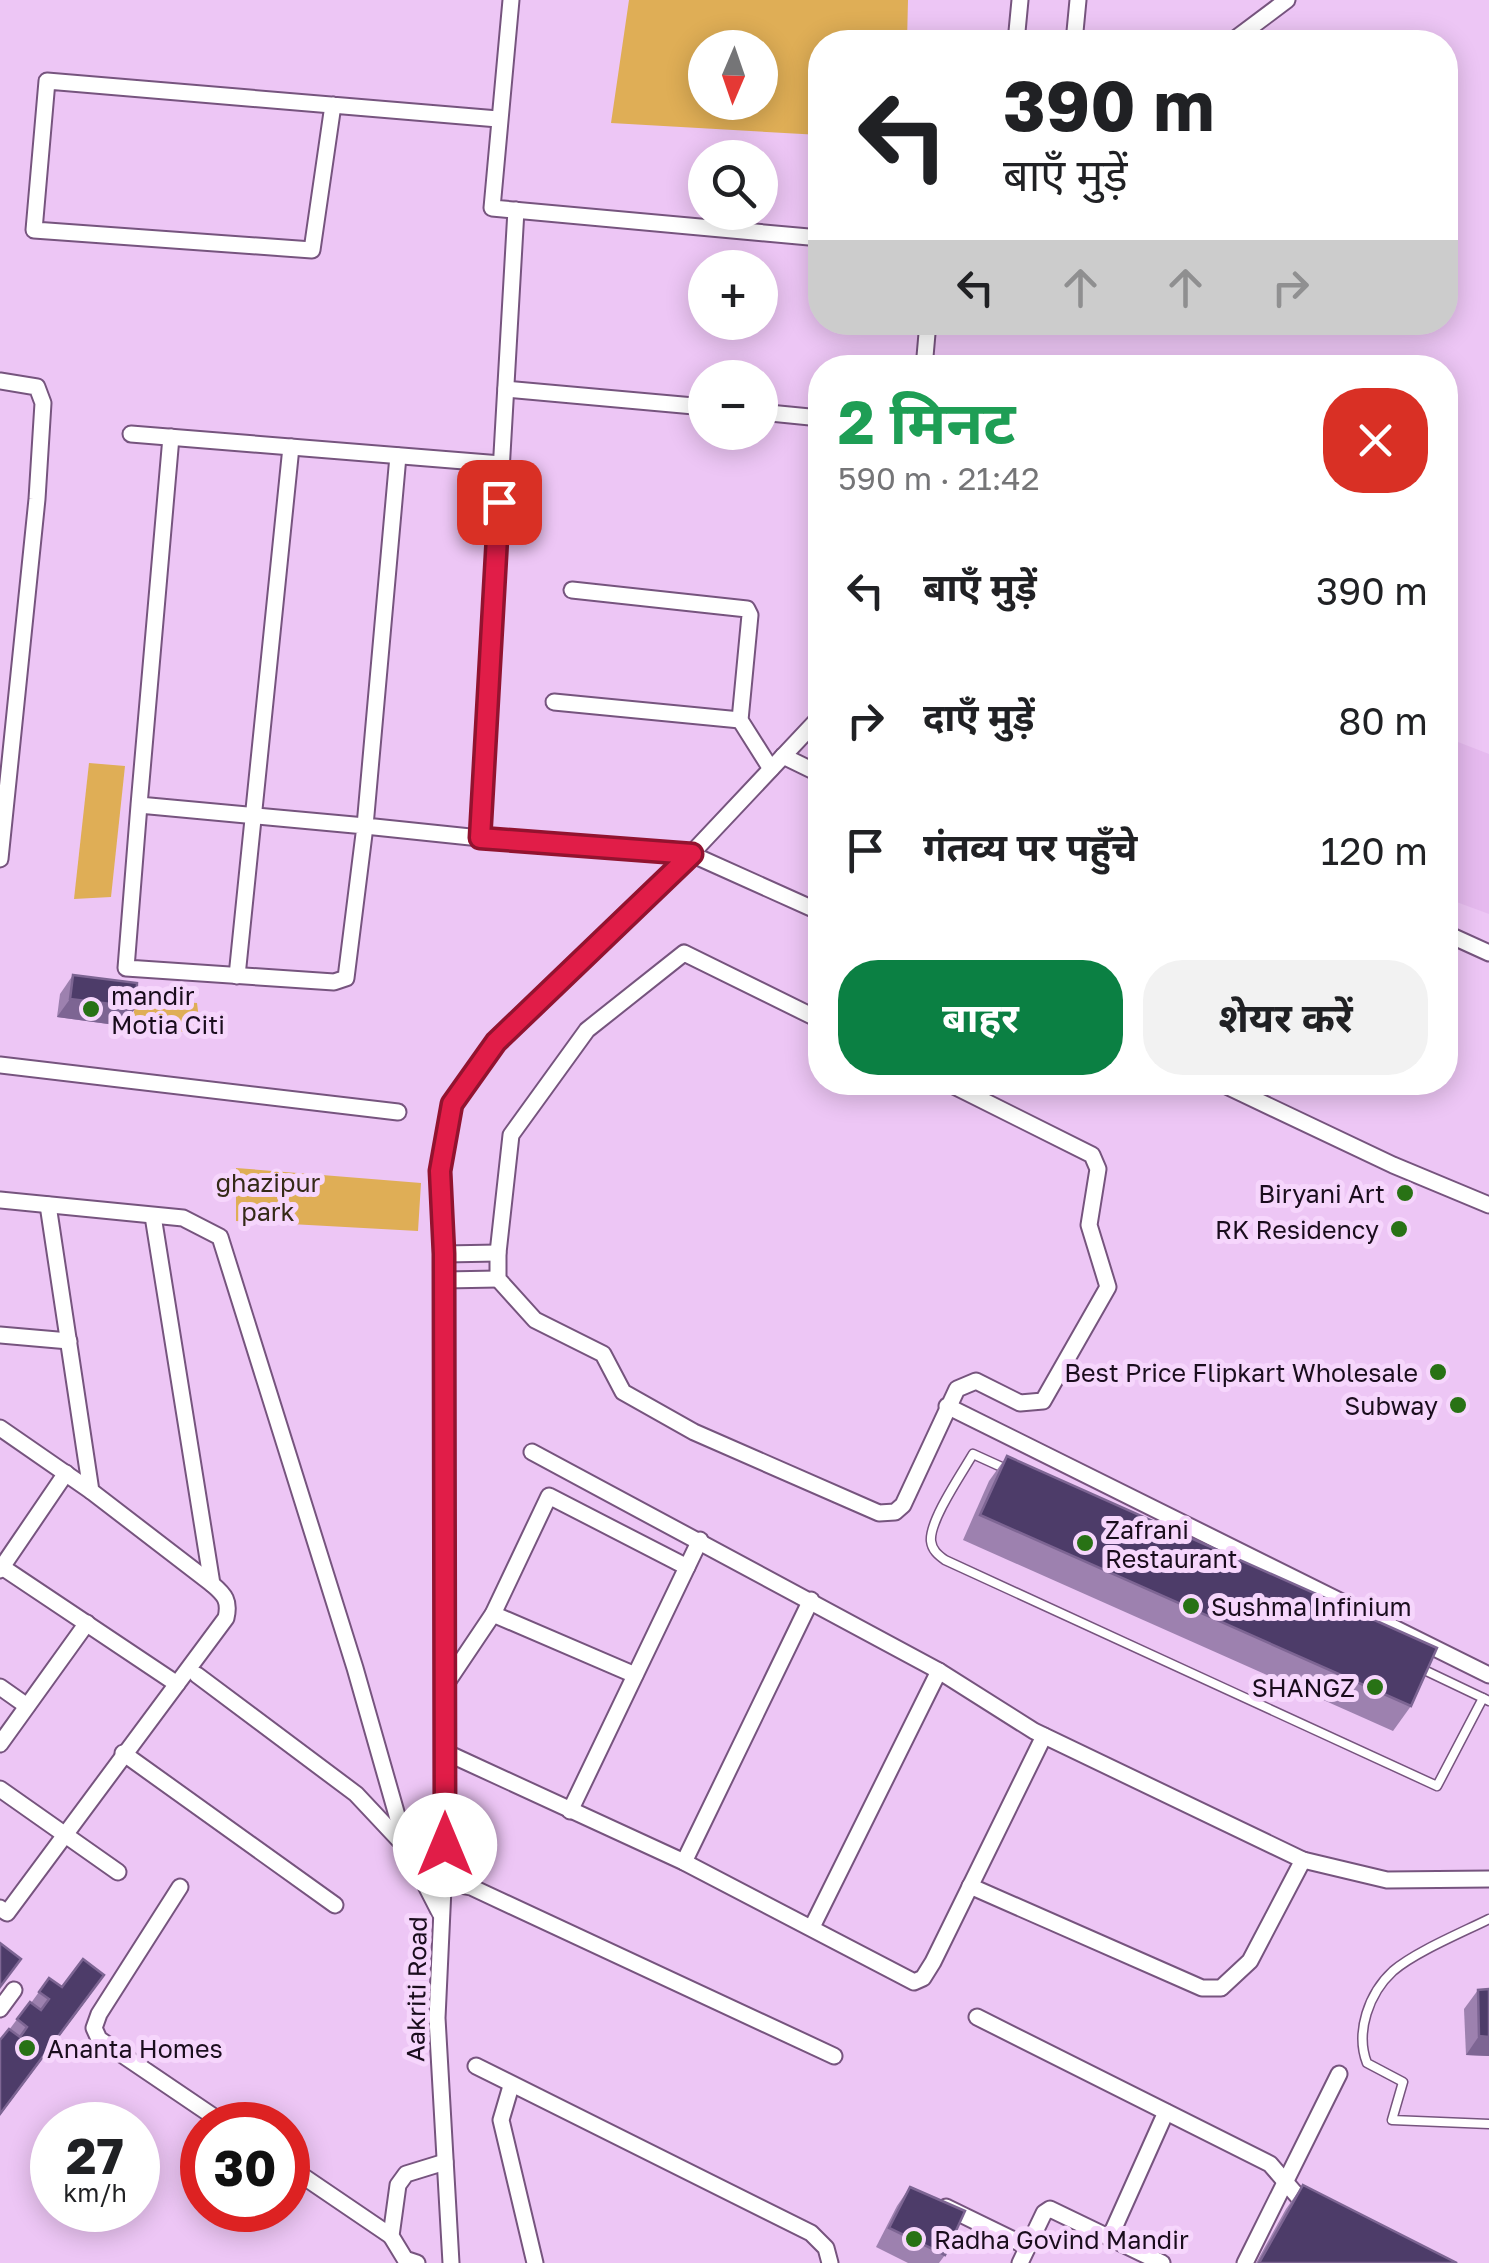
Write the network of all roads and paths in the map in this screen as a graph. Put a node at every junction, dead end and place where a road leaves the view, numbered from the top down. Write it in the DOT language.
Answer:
graph roads {
  1 [pos="511,0"];
  2 [pos="1020,0"];
  3 [pos="1078,0"];
  4 [pos="1287,0"];
  5 [pos="1017,30"];
  6 [pos="1075,30"];
  7 [pos="1247,30"];
  8 [pos="333,105"];
  9 [pos="498,119"];
  10 [pos="516,210"];
  11 [pos="808,237"];
  12 [pos="0,381"];
  13 [pos="506,389"];
  14 [pos="688,405"];
  15 [pos="778,414"];
  16 [pos="808,417"];
  17 [pos="131,434"];
  18 [pos="172,437"];
  19 [pos="291,447"];
  20 [pos="398,456"];
  21 [pos="502,464"];
  22 [pos="572,590"];
  23 [pos="554,702"];
  24 [pos="740,720"];
  25 [pos="808,729"];
  26 [pos="784,756"];
  27 [pos="808,768"];
  28 [pos="771,769"];
  29 [pos="139,805"];
  30 [pos="252,814"];
  31 [pos="365,826"];
  32 [pos="480,838"];
  33 [pos="692,854"];
  34 [pos="0,860"];
  35 [pos="808,907"];
  36 [pos="1458,939"];
  37 [pos="1489,954"];
  38 [pos="237,976"];
  39 [pos="808,1014"];
  40 [pos="0,1065"];
  41 [pos="972,1095"];
  42 [pos="1245,1095"];
  43 [pos="398,1112"];
  44 [pos="0,1200"];
  45 [pos="48,1205"];
  46 [pos="1489,1205"];
  47 [pos="153,1216"];
  48 [pos="498,1253"];
  49 [pos="444,1254"];
  50 [pos="498,1279"];
  51 [pos="444,1280"];
  52 [pos="0,1334"];
  53 [pos="69,1341"];
  54 [pos="947,1406"];
  55 [pos="0,1428"];
  56 [pos="532,1452"];
  57 [pos="1008,1471"];
  58 [pos="66,1473"];
  59 [pos="92,1491"];
  60 [pos="700,1540"];
  61 [pos="687,1567"];
  62 [pos="1,1568"];
  63 [pos="212,1584"];
  64 [pos="811,1600"];
  65 [pos="492,1614"];
  66 [pos="87,1624"];
  67 [pos="1418,1667"];
  68 [pos="939,1671"];
  69 [pos="635,1675"];
  70 [pos="1489,1675"];
  71 [pos="197,1676"];
  72 [pos="177,1684"];
  73 [pos="446,1684"];
  74 [pos="0,1687"];
  75 [pos="1486,1700"];
  76 [pos="27,1706"];
  77 [pos="1044,1736"];
  78 [pos="0,1744"];
  79 [pos="445,1752"];
  80 [pos="123,1753"];
  81 [pos="0,1789"];
  82 [pos="570,1811"];
  83 [pos="65,1834"];
  84 [pos="406,1847"];
  85 [pos="1303,1860"];
  86 [pos="684,1862"];
  87 [pos="118,1872"];
  88 [pos="1489,1878"];
  89 [pos="443,1882"];
  90 [pos="970,1886"];
  91 [pos="180,1887"];
  92 [pos="335,1905"];
  93 [pos="0,1908"];
  94 [pos="442,1917"];
  95 [pos="1489,1918"];
  96 [pos="812,1927"];
  97 [pos="14,1990"];
  98 [pos="0,2009"];
  99 [pos="977,2017"];
  100 [pos="834,2056"];
  101 [pos="476,2066"];
  102 [pos="1339,2074"];
  103 [pos="510,2086"];
  104 [pos="192,2102"];
  105 [pos="1166,2112"];
  106 [pos="1489,2124"];
  107 [pos="445,2162"];
  108 [pos="310,2181"];
  109 [pos="1285,2182"];
  110 [pos="928,2198"];
  111 [pos="1332,2214"];
  112 [pos="391,2236"];
  113 [pos="1110,2237"];
  114 [pos="1028,2247"];
  115 [pos="534,2258"];
  116 [pos="418,2263"];
  117 [pos="451,2263"];
  118 [pos="554,2263"];
  119 [pos="830,2263"];
  120 [pos="1020,2263"];
  121 [pos="1162,2263"];
  122 [pos="1245,2263"];
  1 -- 9 [label="street"];
  2 -- 5 [label="street"];
  3 -- 6 [label="street"];
  4 -- 7 [label="street"];
  8 -- 8 [label="street"];
  8 -- 9 [label="street"];
  9 -- 10 [label="street"];
  10 -- 11 [label="street"];
  10 -- 13 [label="street"];
  12 -- 34 [label="street"];
  13 -- 14 [label="street"];
  13 -- 21 [label="street"];
  15 -- 16 [label="street"];
  17 -- 18 [label="street"];
  18 -- 19 [label="street"];
  18 -- 29 [label="street"];
  19 -- 20 [label="street"];
  19 -- 30 [label="street"];
  20 -- 21 [label="street"];
  20 -- 31 [label="street"];
  21 -- 32 [label="street"];
  22 -- 24 [label="street"];
  23 -- 24 [label="street"];
  24 -- 28 [label="street"];
  25 -- 26 [label="street, Aakriti Road"];
  26 -- 27 [label="street"];
  26 -- 28 [label="street, Aakriti Road"];
  28 -- 33 [label="street, Aakriti Road"];
  29 -- 30 [label="street"];
  29 -- 38 [label="street"];
  30 -- 31 [label="street"];
  30 -- 38 [label="street"];
  31 -- 32 [label="street"];
  31 -- 38 [label="street"];
  32 -- 33 [label="street"];
  33 -- 35 [label="street"];
  33 -- 49 [label="street, Aakriti Road"];
  36 -- 37 [label="street"];
  39 -- 48 [label="street"];
  40 -- 43 [label="street"];
  41 -- 54 [label="street"];
  42 -- 46 [label="street"];
  44 -- 45 [label="street"];
  45 -- 47 [label="street"];
  45 -- 53 [label="street"];
  47 -- 63 [label="street"];
  47 -- 84 [label="street"];
  48 -- 49 [label="street"];
  48 -- 50 [label="street"];
  49 -- 51 [label="street, Aakriti Road"];
  50 -- 51 [label="street"];
  50 -- 54 [label="street"];
  51 -- 73 [label="street, Aakriti Road"];
  52 -- 53 [label="street"];
  53 -- 59 [label="street"];
  54 -- 70 [label="street"];
  55 -- 58 [label="street"];
  56 -- 60 [label="street"];
  57 -- 75 [label="lane"];
  58 -- 59 [label="street"];
  58 -- 62 [label="street"];
  59 -- 63 [label="street"];
  60 -- 61 [label="street"];
  60 -- 64 [label="street"];
  61 -- 65 [label="street"];
  61 -- 69 [label="street"];
  62 -- 66 [label="street"];
  63 -- 72 [label="street"];
  64 -- 68 [label="street"];
  64 -- 86 [label="street"];
  65 -- 69 [label="street"];
  65 -- 73 [label="street"];
  66 -- 72 [label="street"];
  66 -- 76 [label="street"];
  67 -- 75 [label="lane"];
  68 -- 77 [label="street"];
  68 -- 96 [label="street"];
  69 -- 82 [label="street"];
  71 -- 84 [label="street"];
  72 -- 80 [label="street"];
  73 -- 79 [label="street, Aakriti Road"];
  74 -- 76 [label="street"];
  76 -- 78 [label="street"];
  77 -- 85 [label="street"];
  77 -- 90 [label="street"];
  79 -- 82 [label="street"];
  79 -- 89 [label="street, Aakriti Road"];
  80 -- 83 [label="street"];
  80 -- 92 [label="street"];
  81 -- 83 [label="street"];
  82 -- 86 [label="street"];
  83 -- 87 [label="street"];
  83 -- 93 [label="street"];
  84 -- 94 [label="street"];
  85 -- 88 [label="street"];
  85 -- 90 [label="street"];
  86 -- 96 [label="street"];
  89 -- 94 [label="street, Aakriti Road"];
  89 -- 100 [label="street"];
  90 -- 96 [label="street"];
  91 -- 104 [label="street"];
  94 -- 107 [label="street, Aakriti Road"];
  95 -- 106 [label="lane"];
  97 -- 98 [label="street"];
  99 -- 105 [label="street"];
  101 -- 103 [label="street"];
  102 -- 109 [label="street"];
  103 -- 115 [label="street"];
  103 -- 119 [label="street"];
  105 -- 109 [label="street"];
  105 -- 113 [label="street"];
  107 -- 112 [label="street"];
  107 -- 117 [label="street, Aakriti Road"];
  108 -- 112 [label="street"];
  109 -- 111 [label="street"];
  109 -- 122 [label="street"];
  110 -- 114 [label="street"];
  112 -- 116 [label="street"];
  113 -- 114 [label="street"];
  113 -- 121 [label="street"];
  114 -- 120 [label="street"];
  115 -- 118 [label="street"];
}
